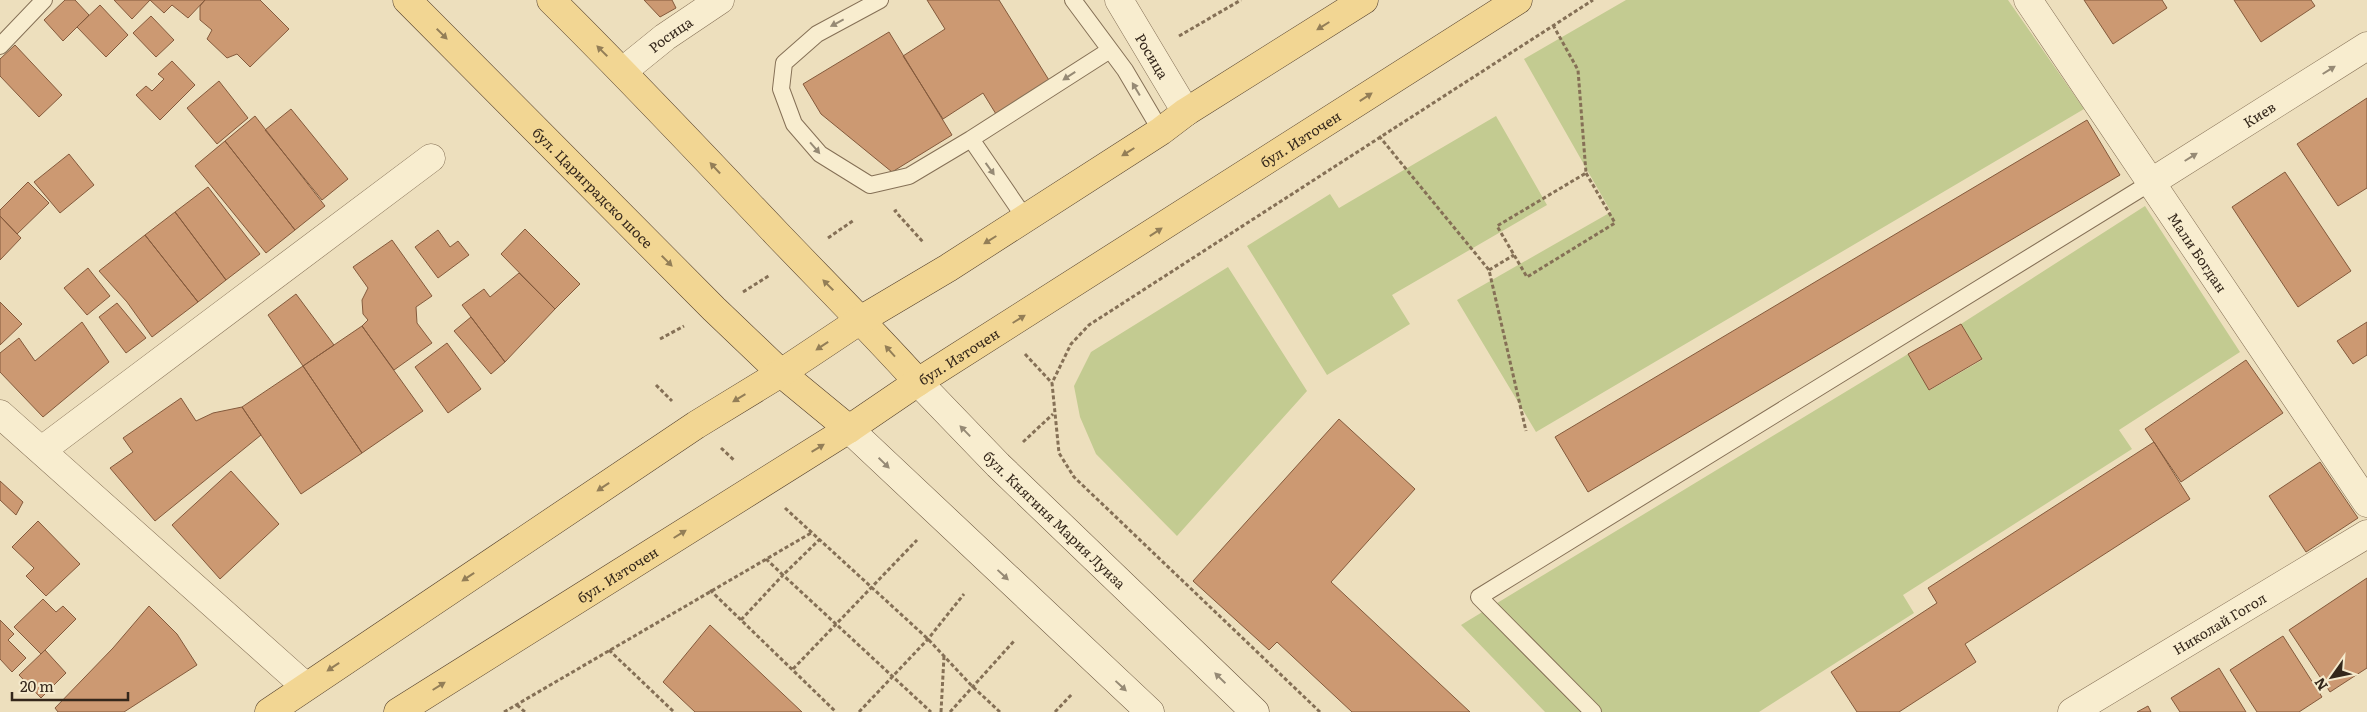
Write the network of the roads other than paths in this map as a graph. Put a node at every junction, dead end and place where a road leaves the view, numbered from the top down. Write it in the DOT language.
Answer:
graph roads {
  1 [pos="44,0"];
  2 [pos="407,0"];
  3 [pos="551,0"];
  4 [pos="720,0"];
  5 [pos="880,0"];
  6 [pos="1073,0"];
  7 [pos="1119,0"];
  8 [pos="1364,0"];
  9 [pos="1518,0"];
  10 [pos="2028,0"];
  11 [pos="0,46"];
  12 [pos="2367,46"];
  13 [pos="1110,50"];
  14 [pos="623,71"];
  15 [pos="1186,112"];
  16 [pos="1161,131"];
  17 [pos="971,139"];
  18 [pos="431,158"];
  19 [pos="2150,183"];
  20 [pos="1025,218"];
  21 [pos="862,319"];
  22 [pos="781,373"];
  23 [pos="918,382"];
  24 [pos="0,414"];
  25 [pos="849,429"];
  26 [pos="42,450"];
  27 [pos="2367,503"];
  28 [pos="2367,534"];
  29 [pos="305,686"];
  30 [pos="268,712"];
  31 [pos="398,712"];
  32 [pos="1150,712"];
  33 [pos="1255,712"];
  34 [pos="1593,712"];
  35 [pos="2072,712"];
  1 -- 11 [label="lane"];
  2 -- 22 [label="main road, бул. Цариградско шосе, one-way"];
  14 -- 3 [label="main road, one-way"];
  4 -- 14 [label="street, Росица"];
  5 -- 17 [label="lane, one-way"];
  6 -- 13 [label="lane"];
  7 -- 15 [label="street, Росица"];
  8 -- 15 [label="main road, one-way"];
  23 -- 9 [label="main road, бул. Източен, one-way"];
  10 -- 19 [label="street, Мали Богдан"];
  19 -- 12 [label="street, Киев, one-way"];
  16 -- 13 [label="lane, one-way"];
  13 -- 17 [label="lane, one-way"];
  21 -- 14 [label="main road, one-way"];
  15 -- 16 [label="main road"];
  16 -- 20 [label="main road, one-way"];
  17 -- 20 [label="lane, one-way"];
  18 -- 26 [label="street"];
  19 -- 27 [label="street, Мали Богдан"];
  19 -- 34 [label="lane"];
  20 -- 21 [label="main road, one-way"];
  21 -- 22 [label="main road, one-way"];
  23 -- 21 [label="main road, бул. Княгиня Мария Луиза, one-way"];
  22 -- 25 [label="main road"];
  22 -- 29 [label="main road, one-way"];
  23 -- 25 [label="main road, бул. Източен"];
  33 -- 23 [label="street, бул. Княгиня Мария Луиза, one-way"];
  24 -- 26 [label="street"];
  31 -- 25 [label="main road, бул. Източен, one-way"];
  25 -- 32 [label="street, one-way"];
  26 -- 29 [label="street"];
  28 -- 35 [label="street, Николай Гогол"];
  29 -- 30 [label="main road"];
}
